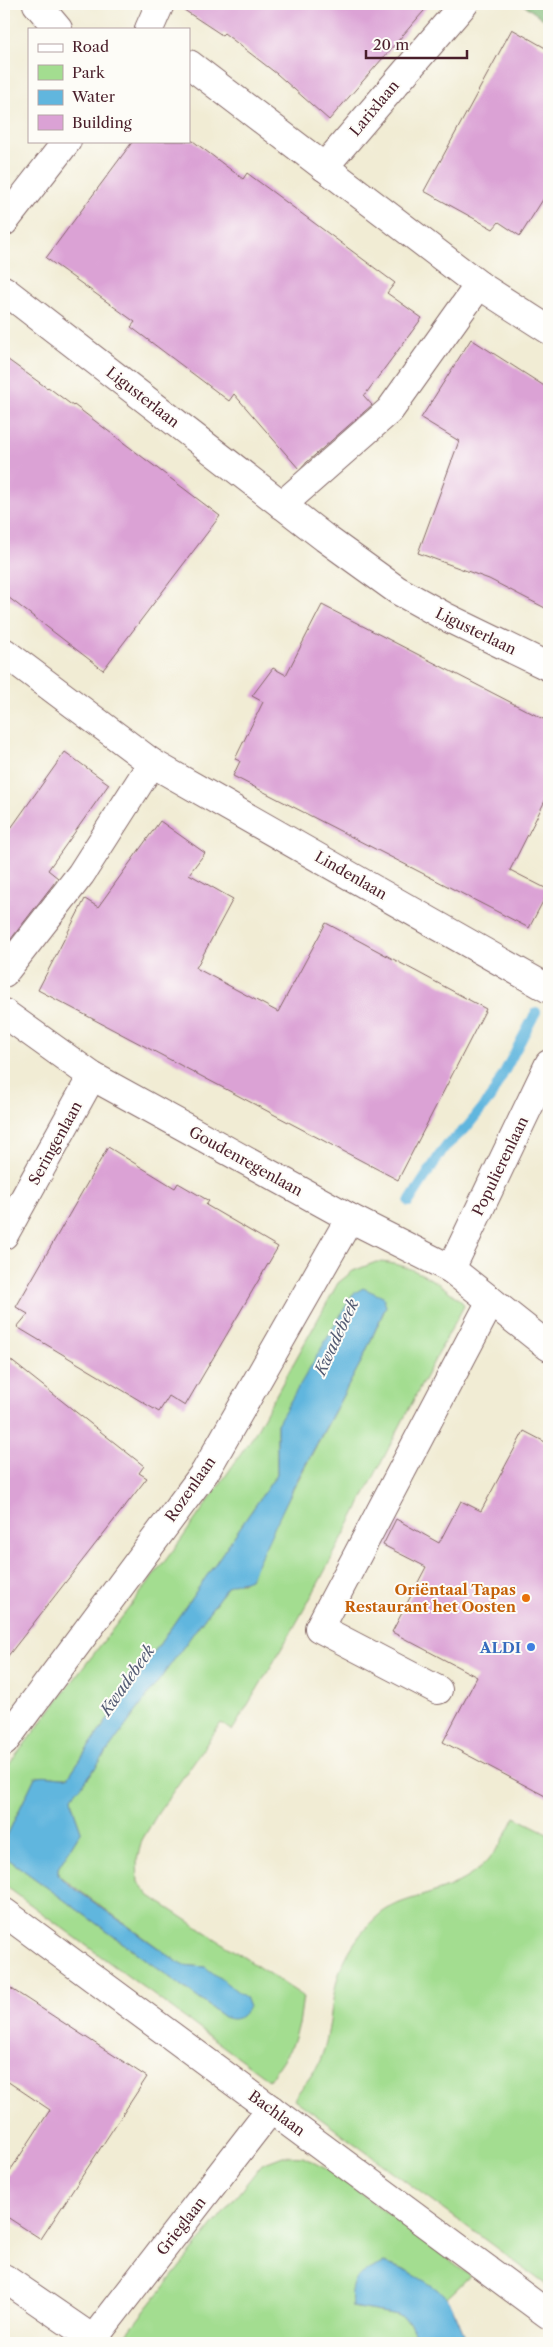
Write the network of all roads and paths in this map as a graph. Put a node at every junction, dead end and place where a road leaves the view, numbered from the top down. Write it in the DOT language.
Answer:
graph roads {
  1 [pos="36,4"];
  2 [pos="160,4"];
  3 [pos="464,4"];
  4 [pos="57,28"];
  5 [pos="149,28"];
  6 [pos="190,65"];
  7 [pos="67,142"];
  8 [pos="324,167"];
  9 [pos="4,222"];
  10 [pos="479,285"];
  11 [pos="4,290"];
  12 [pos="549,330"];
  13 [pos="282,505"];
  14 [pos="4,652"];
  15 [pos="549,667"];
  16 [pos="152,763"];
  17 [pos="4,973"];
  18 [pos="549,989"];
  19 [pos="4,1013"];
  20 [pos="549,1064"];
  21 [pos="92,1076"];
  22 [pos="350,1218"];
  23 [pos="4,1235"];
  24 [pos="451,1269"];
  25 [pos="491,1301"];
  26 [pos="549,1347"];
  27 [pos="438,1690"];
  28 [pos="4,1742"];
  29 [pos="4,1912"];
  30 [pos="271,2109"];
  31 [pos="4,2278"];
  32 [pos="549,2315"];
  33 [pos="92,2341"];
  1 -- 4 [label="street"];
  2 -- 5 [label="street"];
  3 -- 8 [label="street, Larixlaan"];
  6 -- 8 [label="street"];
  7 -- 9 [label="street"];
  8 -- 10 [label="street"];
  10 -- 12 [label="street"];
  10 -- 13 [label="street"];
  11 -- 13 [label="street, Ligusterlaan"];
  13 -- 15 [label="street, Ligusterlaan"];
  14 -- 16 [label="street, Lindenlaan"];
  16 -- 17 [label="street"];
  16 -- 18 [label="street, Lindenlaan"];
  19 -- 21 [label="street, Goudenregenlaan"];
  20 -- 24 [label="street, Populierenlaan"];
  21 -- 22 [label="street, Goudenregenlaan"];
  21 -- 23 [label="street, Seringenlaan"];
  22 -- 24 [label="street, Goudenregenlaan"];
  22 -- 28 [label="street, Rozenlaan"];
  24 -- 25 [label="street, Goudenregenlaan"];
  25 -- 26 [label="street, Goudenregenlaan"];
  25 -- 27 [label="street"];
  29 -- 30 [label="street, Bachlaan"];
  30 -- 32 [label="street, Bachlaan"];
  30 -- 33 [label="street, Grieglaan"];
  31 -- 33 [label="street"];
}
